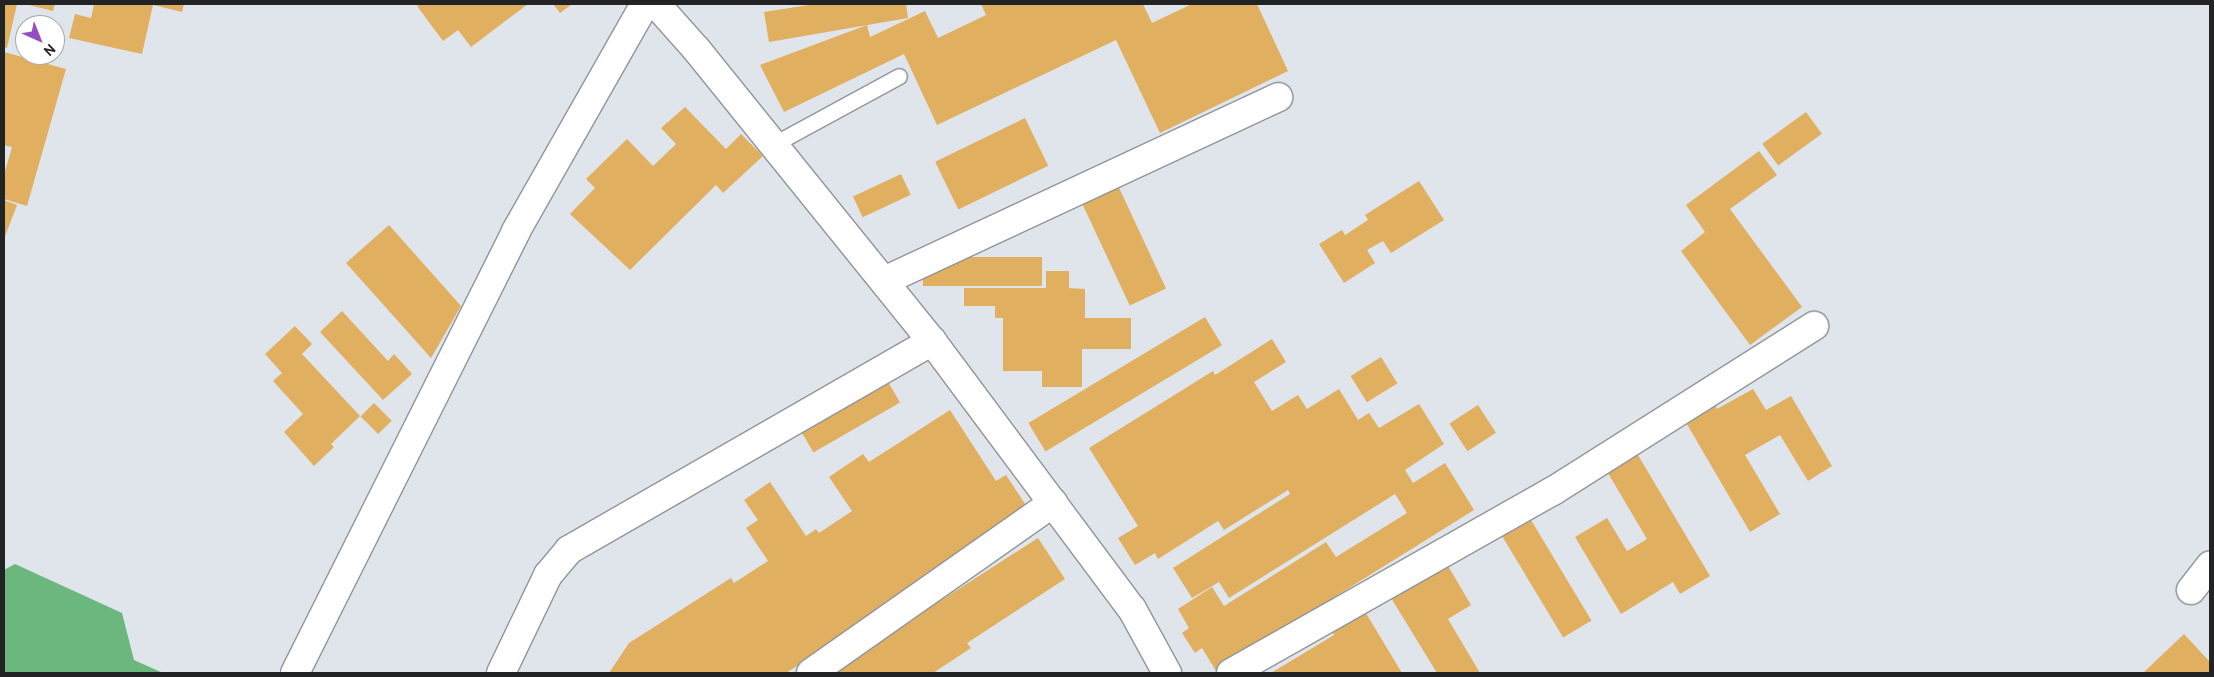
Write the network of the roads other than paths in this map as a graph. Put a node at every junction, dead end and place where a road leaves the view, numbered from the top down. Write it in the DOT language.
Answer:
graph roads {
  1 [pos="645,4"];
  2 [pos="656,4"];
  3 [pos="900,76"];
  4 [pos="1278,97"];
  5 [pos="774,144"];
  6 [pos="884,281"];
  7 [pos="1814,326"];
  8 [pos="932,341"];
  9 [pos="1053,503"];
  10 [pos="2210,566"];
  11 [pos="2191,590"];
  12 [pos="295,673"];
  13 [pos="501,673"];
  14 [pos="810,673"];
  15 [pos="1167,673"];
  16 [pos="1231,673"];
  1 -- 12 [label="street"];
  2 -- 5 [label="street"];
  3 -- 5 [label="lane"];
  4 -- 6 [label="street"];
  5 -- 6 [label="street"];
  6 -- 8 [label="street"];
  7 -- 16 [label="street"];
  8 -- 9 [label="street"];
  8 -- 13 [label="street"];
  9 -- 14 [label="street"];
  9 -- 15 [label="street"];
  10 -- 11 [label="street"];
}
